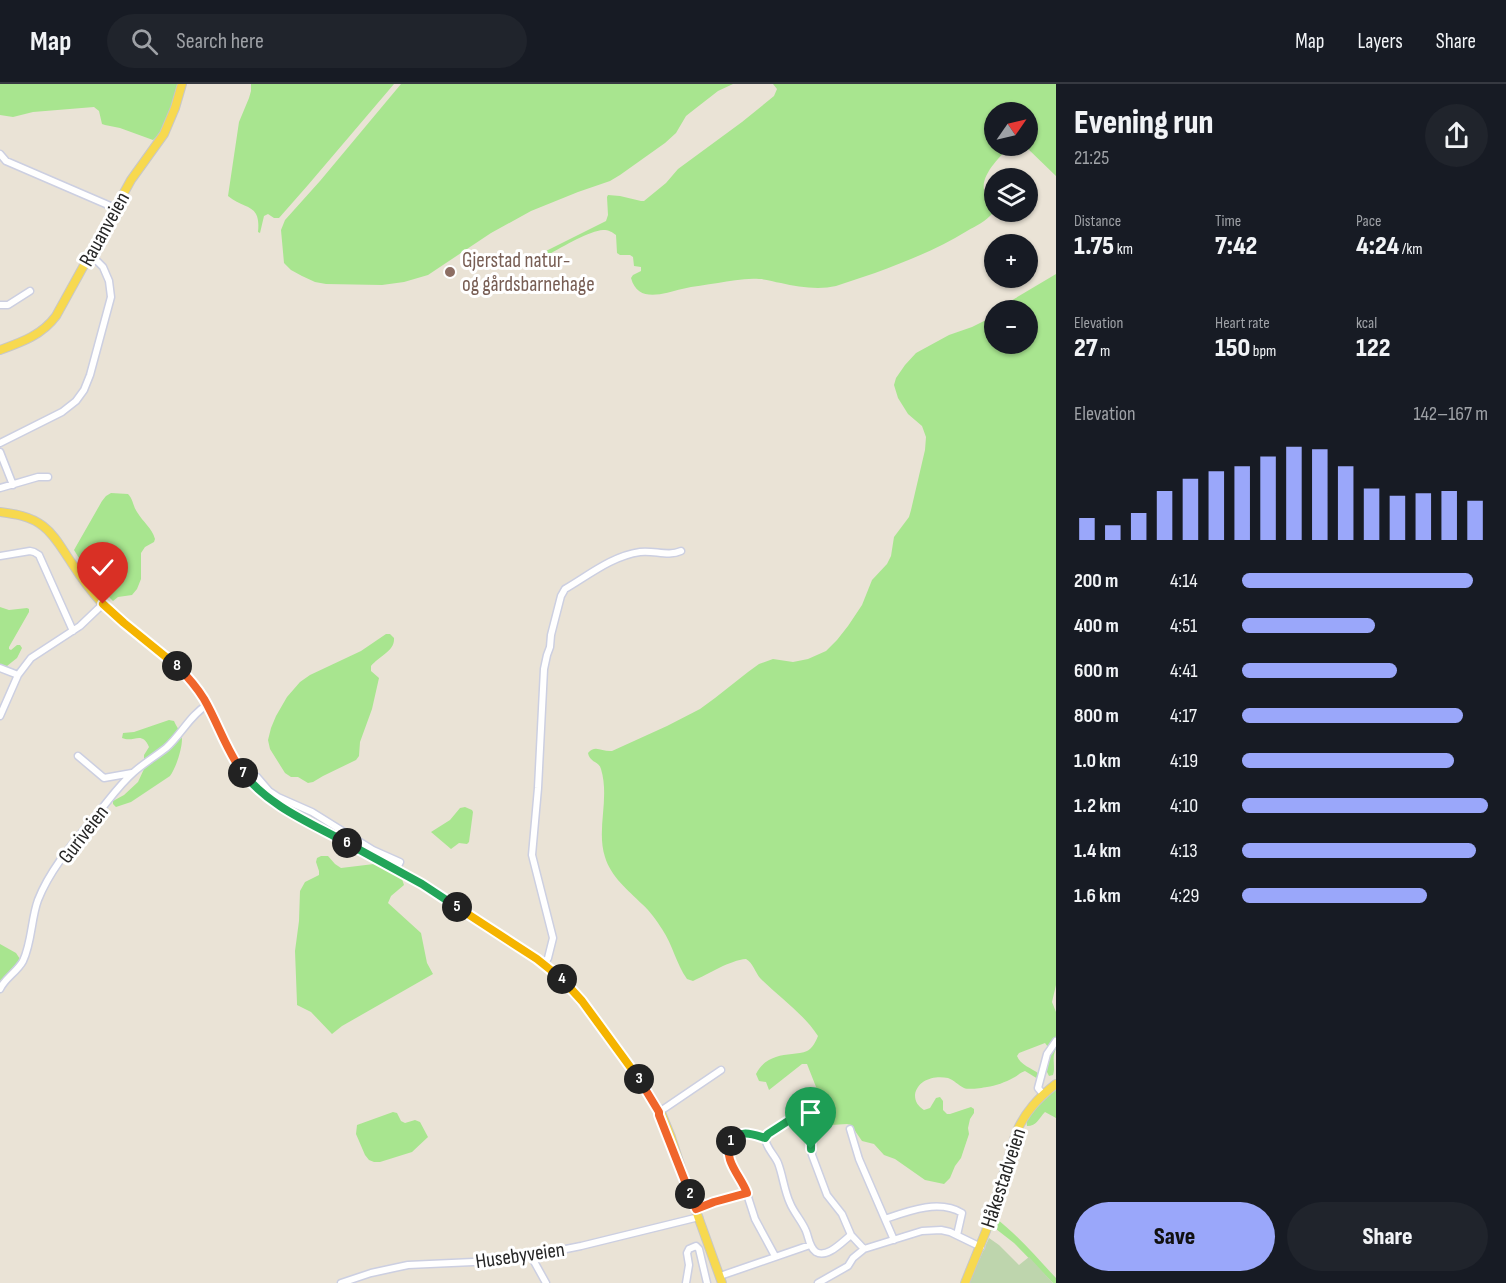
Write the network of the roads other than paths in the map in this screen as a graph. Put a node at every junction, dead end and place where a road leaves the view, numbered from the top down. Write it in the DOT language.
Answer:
graph roads {
  1 [pos="182,84"];
  2 [pos="0,154"];
  3 [pos="115,208"];
  4 [pos="89,257"];
  5 [pos="30,291"];
  6 [pos="0,305"];
  7 [pos="0,350"];
  8 [pos="0,443"];
  9 [pos="0,452"];
  10 [pos="48,477"];
  11 [pos="12,485"];
  12 [pos="0,488"];
  13 [pos="0,512"];
  14 [pos="681,550"];
  15 [pos="0,556"];
  16 [pos="103,604"];
  17 [pos="73,631"];
  18 [pos="0,668"];
  19 [pos="18,675"];
  20 [pos="207,705"];
  21 [pos="0,717"];
  22 [pos="78,756"];
  23 [pos="132,773"];
  24 [pos="544,964"];
  25 [pos="0,989"];
  26 [pos="1056,1041"];
  27 [pos="721,1070"];
  28 [pos="1056,1084"];
  29 [pos="1043,1094"];
  30 [pos="817,1102"];
  31 [pos="805,1110"];
  32 [pos="659,1112"];
  33 [pos="850,1129"];
  34 [pos="765,1138"];
  35 [pos="747,1193"];
  36 [pos="697,1213"];
  37 [pos="885,1219"];
  38 [pos="851,1235"];
  39 [pos="957,1235"];
  40 [pos="894,1240"];
  41 [pos="810,1245"];
  42 [pos="981,1247"];
  43 [pos="864,1249"];
  44 [pos="531,1256"];
  45 [pos="775,1256"];
  46 [pos="722,1281"];
  47 [pos="341,1283"];
  48 [pos="546,1283"];
  49 [pos="686,1283"];
  50 [pos="707,1283"];
  51 [pos="818,1283"];
  52 [pos="965,1283"];
  1 -- 3 [label="main road, Rauanveien"];
  2 -- 3 [label="street"];
  3 -- 4 [label="main road, Rauanveien"];
  4 -- 7 [label="main road, Rauanveien"];
  4 -- 8 [label="street"];
  5 -- 6 [label="street"];
  9 -- 11 [label="street"];
  10 -- 11 [label="street"];
  11 -- 12 [label="street"];
  13 -- 16 [label="main road"];
  14 -- 24 [label="street"];
  15 -- 17 [label="street"];
  16 -- 17 [label="street"];
  16 -- 20 [label="main road"];
  17 -- 19 [label="street"];
  18 -- 19 [label="street"];
  19 -- 21 [label="street"];
  20 -- 23 [label="street, Guriveien"];
  20 -- 24 [label="main road"];
  22 -- 23 [label="street"];
  23 -- 25 [label="street, Guriveien"];
  24 -- 32 [label="main road"];
  26 -- 29 [label="street"];
  27 -- 32 [label="street"];
  28 -- 29 [label="main road, Håkestadveien"];
  29 -- 42 [label="main road, Håkestadveien"];
  30 -- 31 [label="street"];
  31 -- 34 [label="street"];
  31 -- 38 [label="street"];
  32 -- 36 [label="main road"];
  33 -- 37 [label="street"];
  34 -- 35 [label="street"];
  34 -- 41 [label="street"];
  35 -- 36 [label="street, Husebyveien"];
  35 -- 45 [label="street"];
  36 -- 44 [label="street, Husebyveien"];
  36 -- 46 [label="main road"];
  37 -- 39 [label="street"];
  37 -- 40 [label="street"];
  38 -- 41 [label="street"];
  38 -- 43 [label="street"];
  39 -- 40 [label="street"];
  39 -- 42 [label="street"];
  40 -- 43 [label="street"];
  41 -- 45 [label="street"];
  42 -- 52 [label="main road, Håkestadveien"];
  43 -- 51 [label="street"];
  44 -- 47 [label="street, Husebyveien"];
  44 -- 48 [label="street"];
  45 -- 46 [label="street"];
  49 -- 50 [label="street"];
}
